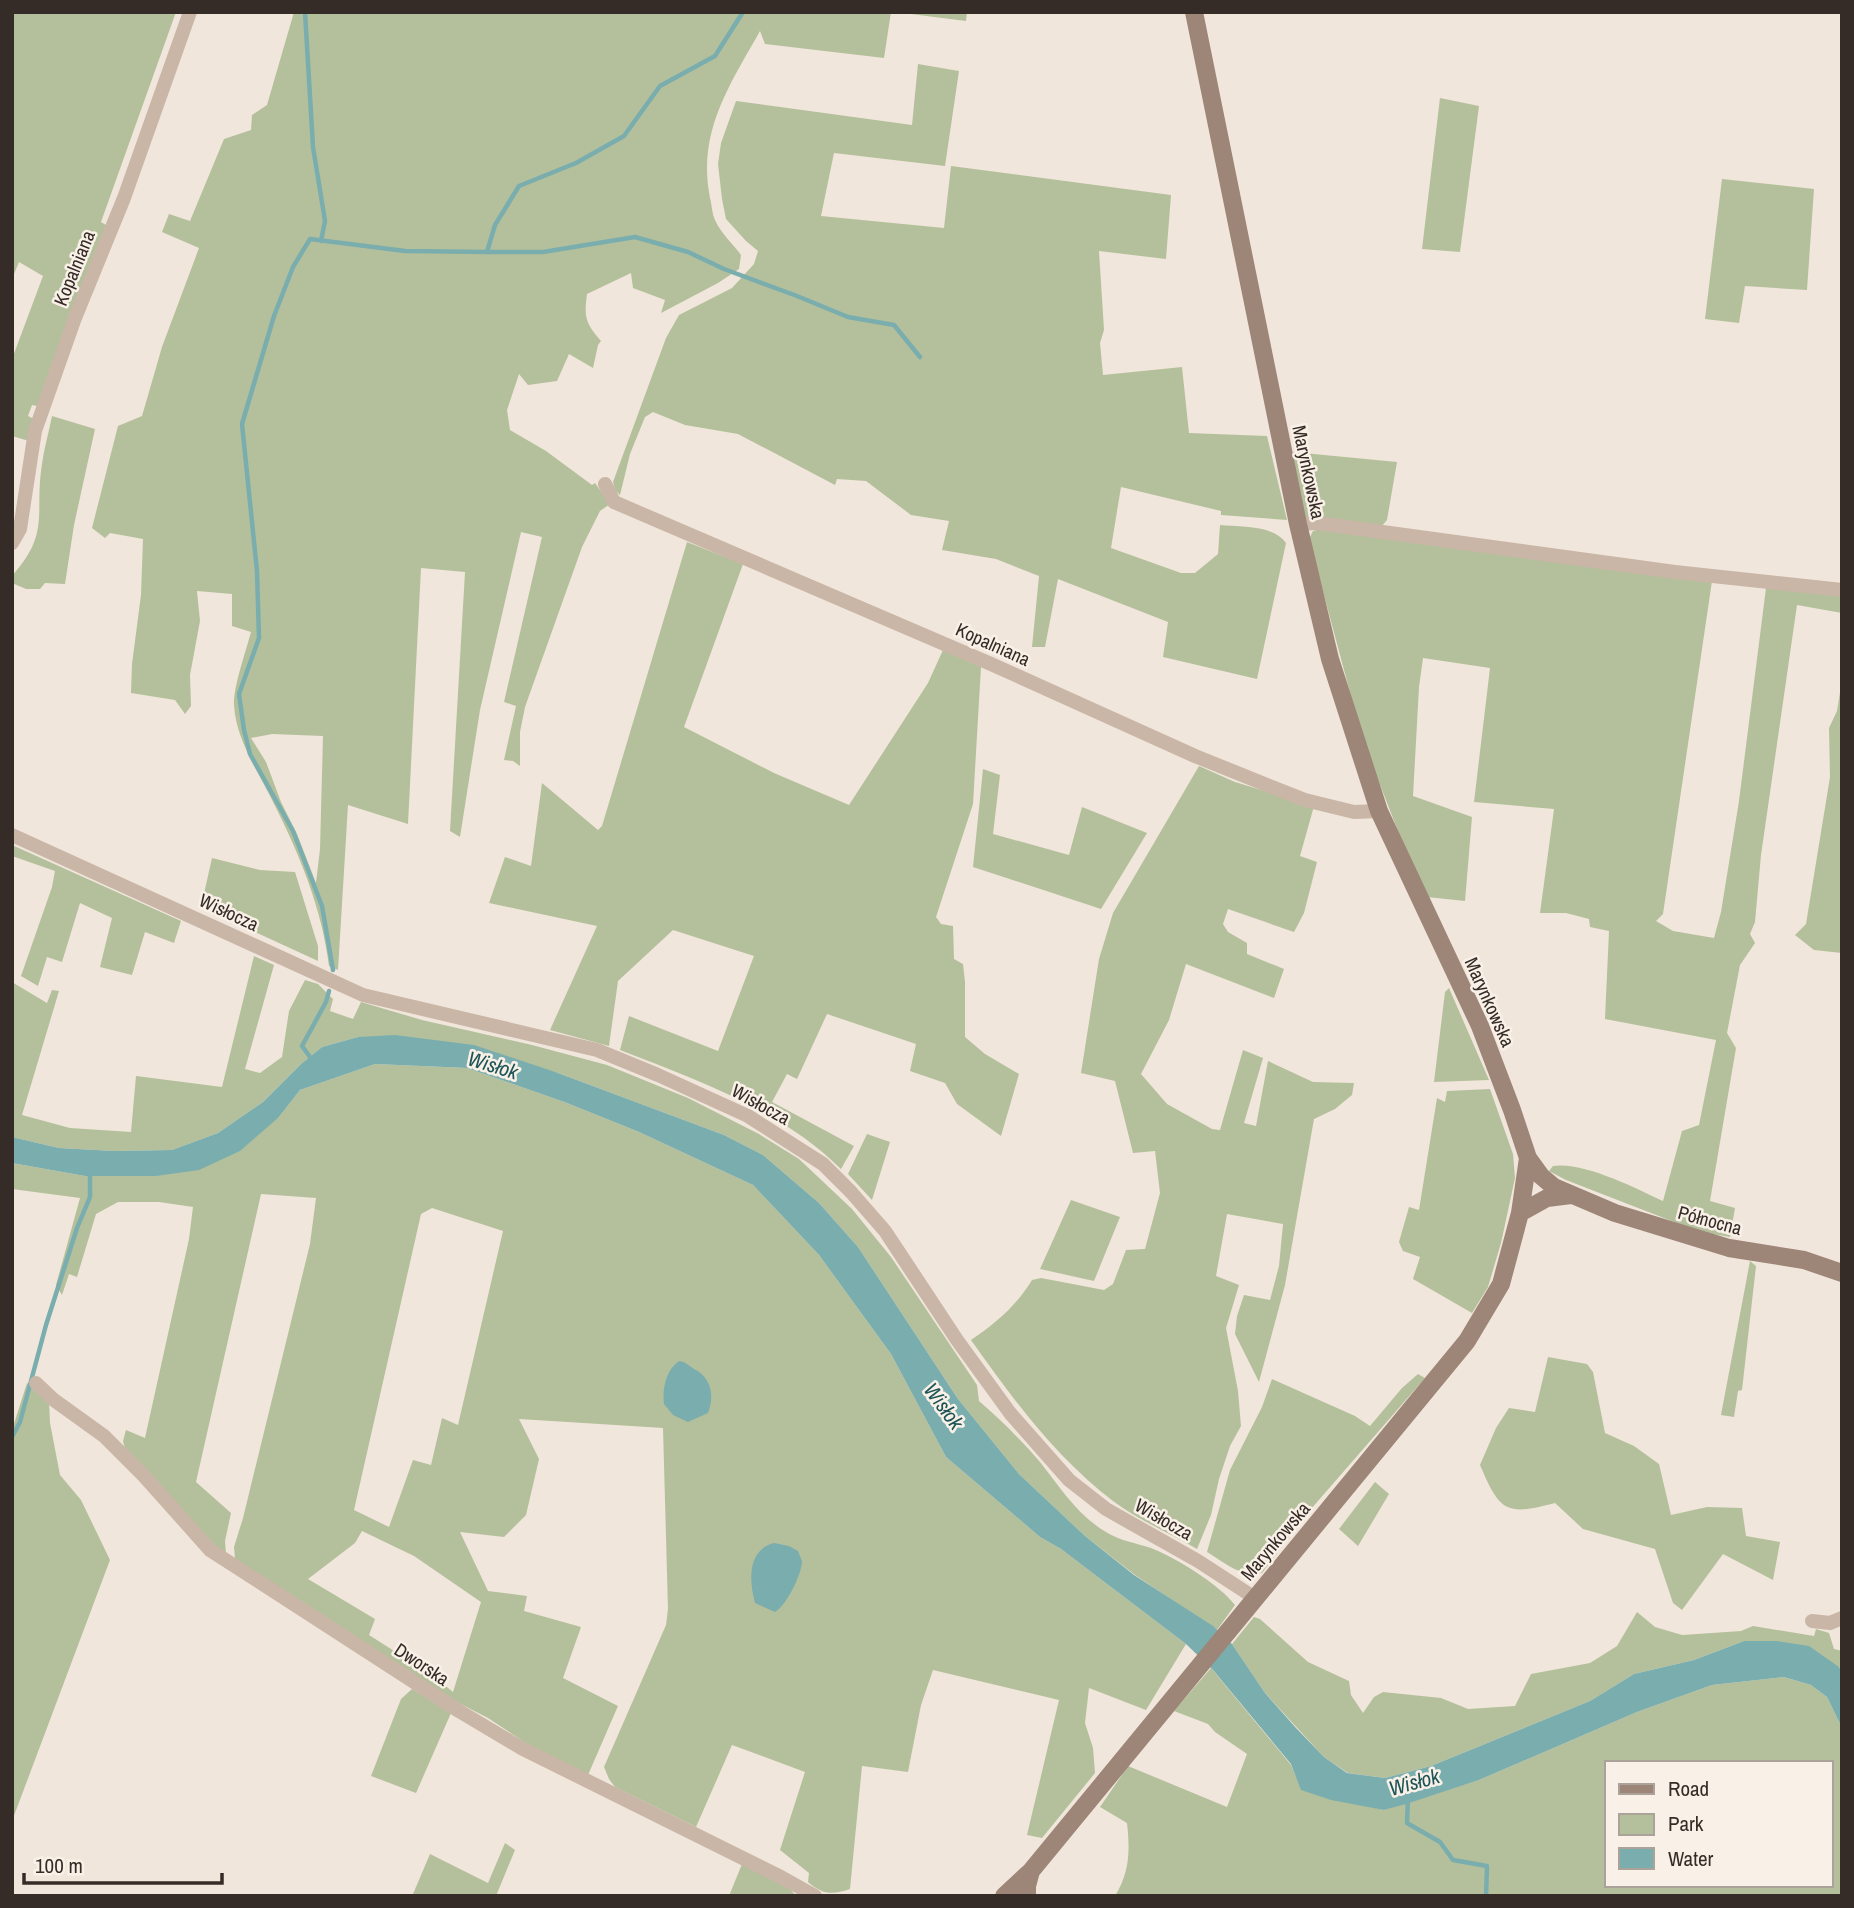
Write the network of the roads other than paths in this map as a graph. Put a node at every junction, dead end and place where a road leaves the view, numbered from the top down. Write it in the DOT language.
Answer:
graph roads {
  1 [pos="190,12"];
  2 [pos="1194,12"];
  3 [pos="606,484"];
  4 [pos="1298,524"];
  5 [pos="12,543"];
  6 [pos="1842,590"];
  7 [pos="1379,811"];
  8 [pos="12,835"];
  9 [pos="1528,1158"];
  10 [pos="1571,1195"];
  11 [pos="1520,1213"];
  12 [pos="1842,1273"];
  13 [pos="36,1383"];
  14 [pos="1255,1598"];
  15 [pos="1842,1618"];
  16 [pos="1812,1621"];
  17 [pos="1027,1887"];
  18 [pos="815,1896"];
  19 [pos="1004,1896"];
  1 -- 5 [label="street, Kopalniana"];
  2 -- 4 [label="street, Marynkowska"];
  3 -- 7 [label="street, Kopalniana"];
  4 -- 6 [label="street"];
  4 -- 7 [label="street, Marynkowska"];
  7 -- 9 [label="street, Marynkowska"];
  8 -- 14 [label="street, Wisłocza"];
  9 -- 10 [label="street, Północna"];
  9 -- 11 [label="street, Marynkowska"];
  10 -- 11 [label="street"];
  10 -- 12 [label="street, Północna"];
  11 -- 14 [label="street, Marynkowska"];
  13 -- 18 [label="street, Dworska"];
  14 -- 17 [label="street, Marynkowska"];
  15 -- 16 [label="street"];
  17 -- 19 [label="street, Marynkowska"];
}
